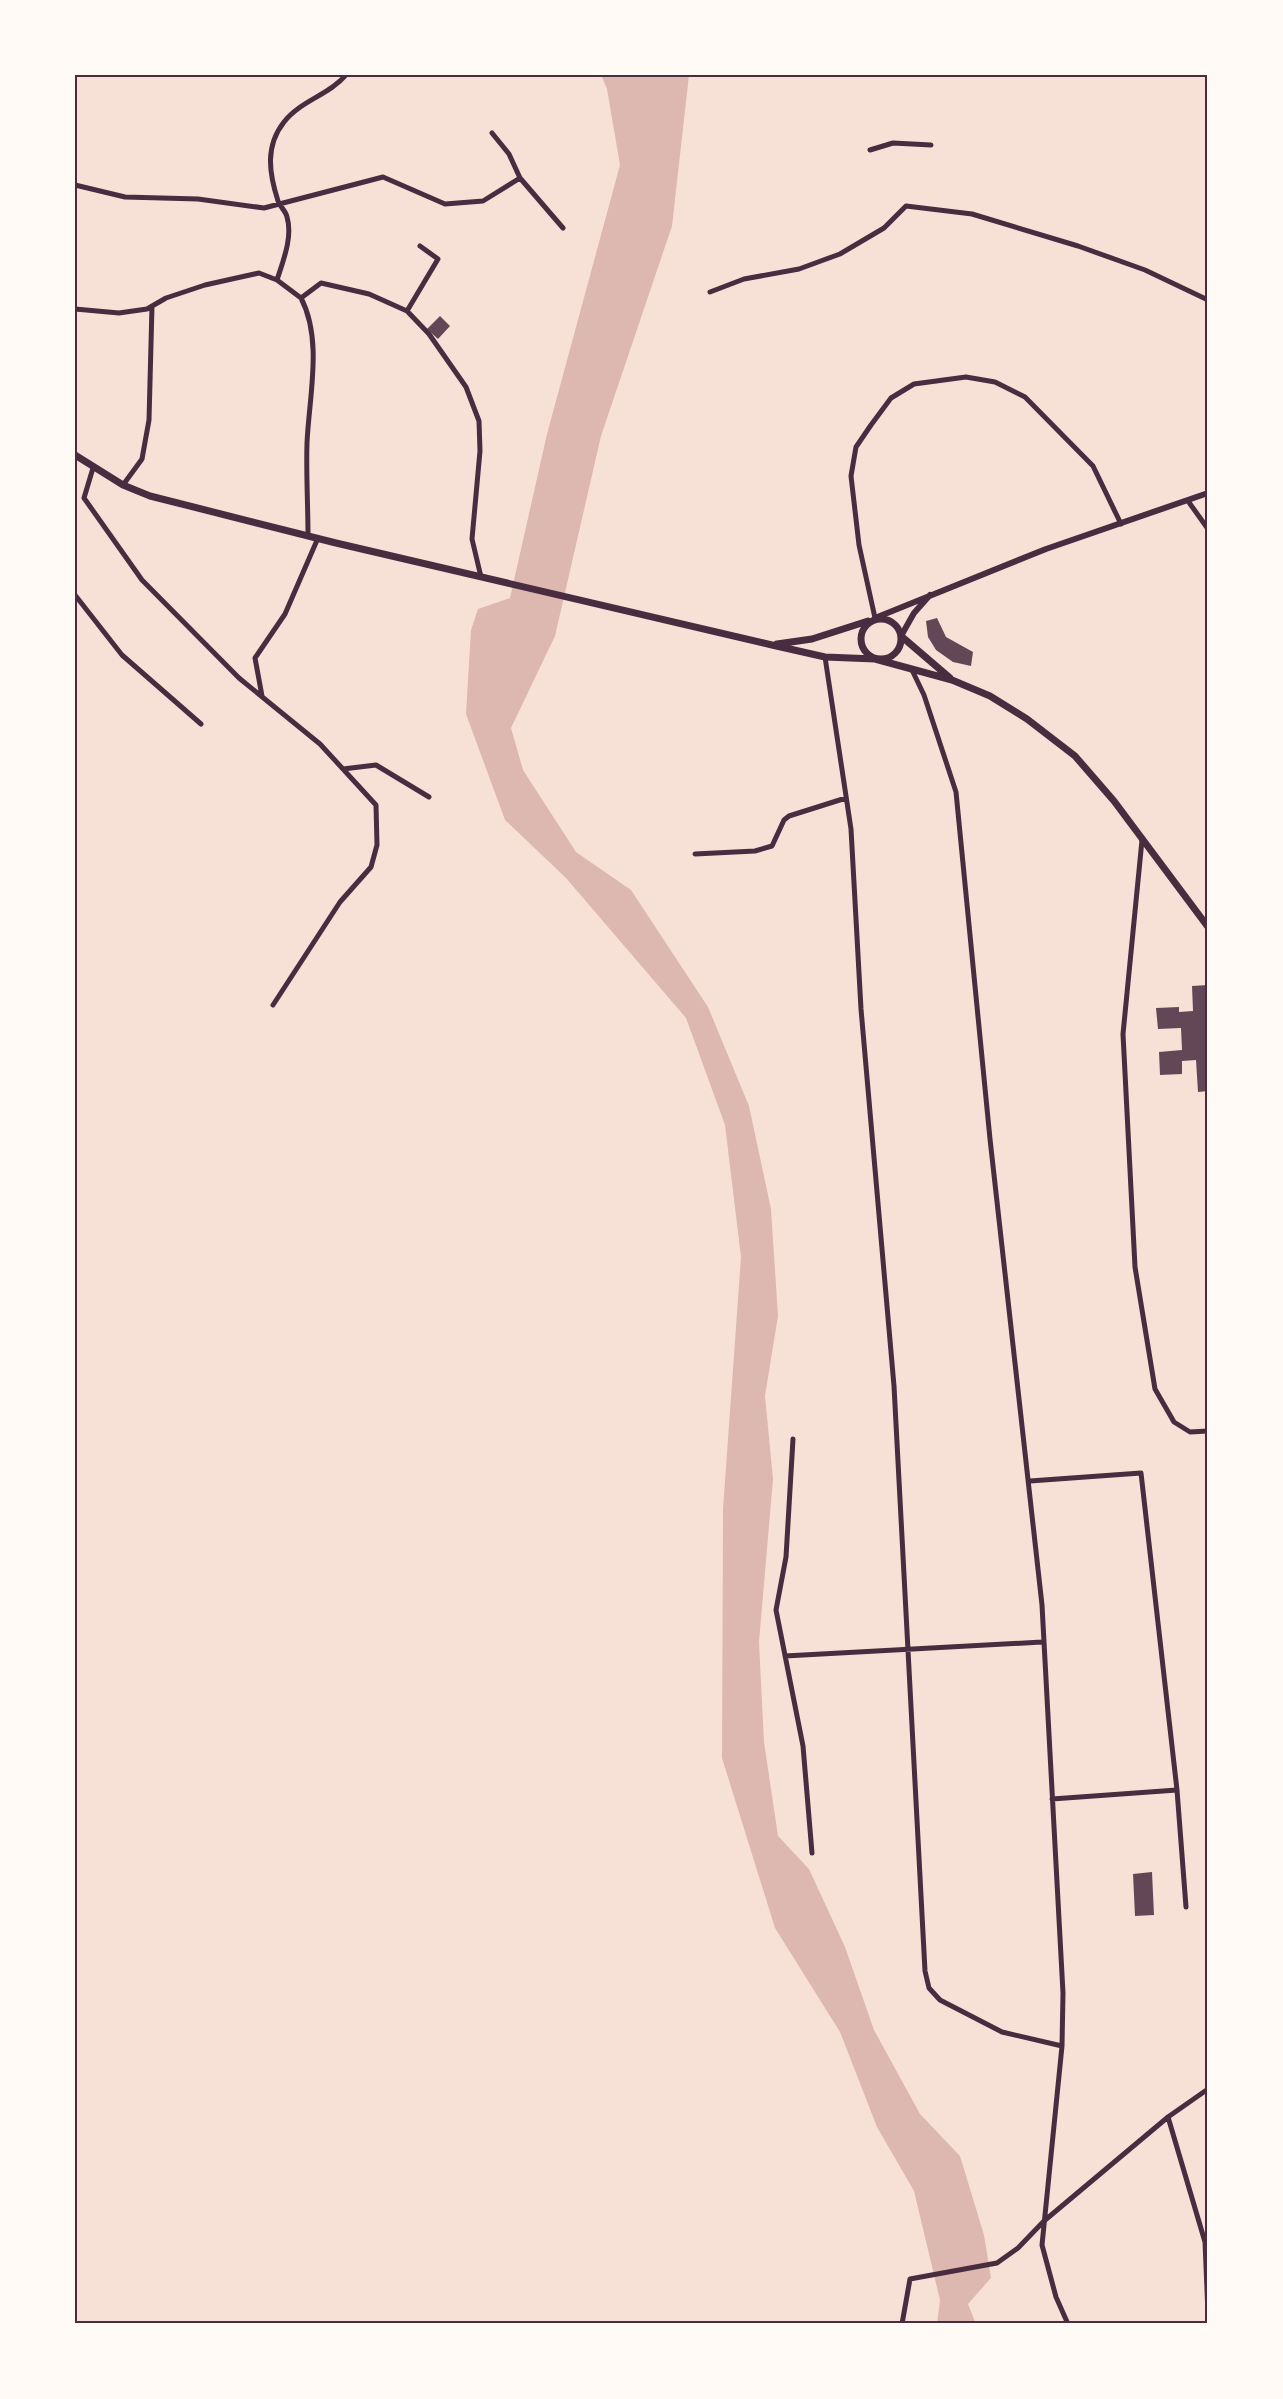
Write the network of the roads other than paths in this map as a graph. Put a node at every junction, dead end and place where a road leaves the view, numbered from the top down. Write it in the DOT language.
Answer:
graph roads {
  1 [pos="346,75"];
  2 [pos="492,133"];
  3 [pos="931,145"];
  4 [pos="870,150"];
  5 [pos="520,178"];
  6 [pos="75,185"];
  7 [pos="279,204"];
  8 [pos="563,228"];
  9 [pos="420,246"];
  10 [pos="277,280"];
  11 [pos="710,292"];
  12 [pos="301,298"];
  13 [pos="1208,300"];
  14 [pos="152,306"];
  15 [pos="75,309"];
  16 [pos="407,311"];
  17 [pos="75,455"];
  18 [pos="93,468"];
  19 [pos="123,485"];
  20 [pos="1208,494"];
  21 [pos="1188,501"];
  22 [pos="1121,525"];
  23 [pos="1208,528"];
  24 [pos="308,536"];
  25 [pos="318,538"];
  26 [pos="481,577"];
  27 [pos="933,592"];
  28 [pos="75,596"];
  29 [pos="875,618"];
  30 [pos="901,636"];
  31 [pos="772,645"];
  32 [pos="825,657"];
  33 [pos="875,658"];
  34 [pos="912,670"];
  35 [pos="952,680"];
  36 [pos="262,697"];
  37 [pos="201,724"];
  38 [pos="343,769"];
  39 [pos="429,797"];
  40 [pos="846,798"];
  41 [pos="1142,840"];
  42 [pos="695,854"];
  43 [pos="1208,927"];
  44 [pos="273,1005"];
  45 [pos="1208,1431"];
  46 [pos="793,1439"];
  47 [pos="1030,1481"];
  48 [pos="1042,1642"];
  49 [pos="909,1649"];
  50 [pos="785,1656"];
  51 [pos="1178,1790"];
  52 [pos="1052,1799"];
  53 [pos="812,1853"];
  54 [pos="1186,1907"];
  55 [pos="1062,2046"];
  56 [pos="1208,2089"];
  57 [pos="1168,2117"];
  58 [pos="1044,2221"];
  59 [pos="1208,2314"];
  60 [pos="902,2324"];
  61 [pos="1068,2324"];
  1 -- 7 [label="street"];
  2 -- 5 [label="street"];
  3 -- 4 [label="street"];
  5 -- 7 [label="street"];
  5 -- 8 [label="street"];
  6 -- 7 [label="street"];
  7 -- 10 [label="street"];
  9 -- 16 [label="street"];
  10 -- 12 [label="street"];
  10 -- 14 [label="street"];
  11 -- 13 [label="street"];
  12 -- 16 [label="street"];
  12 -- 24 [label="street"];
  14 -- 15 [label="street"];
  14 -- 19 [label="street"];
  16 -- 26 [label="street"];
  17 -- 18 [label="main road"];
  18 -- 19 [label="main road"];
  18 -- 36 [label="street"];
  19 -- 24 [label="main road"];
  20 -- 21 [label="street"];
  21 -- 22 [label="street"];
  21 -- 23 [label="street"];
  22 -- 27 [label="street"];
  22 -- 29 [label="street"];
  24 -- 25 [label="main road"];
  25 -- 26 [label="main road"];
  25 -- 36 [label="street"];
  26 -- 31 [label="main road"];
  27 -- 29 [label="street"];
  27 -- 30 [label="street"];
  28 -- 37 [label="street"];
  29 -- 30 [label="main road"];
  29 -- 31 [label="main road"];
  29 -- 33 [label="main road"];
  30 -- 33 [label="main road"];
  30 -- 35 [label="main road"];
  31 -- 32 [label="main road"];
  32 -- 33 [label="main road"];
  32 -- 40 [label="street"];
  33 -- 34 [label="main road"];
  34 -- 35 [label="main road"];
  34 -- 47 [label="street"];
  35 -- 41 [label="main road"];
  36 -- 38 [label="street"];
  38 -- 39 [label="street"];
  38 -- 44 [label="street"];
  40 -- 42 [label="street"];
  40 -- 49 [label="street"];
  41 -- 43 [label="main road"];
  41 -- 45 [label="street"];
  46 -- 50 [label="street"];
  47 -- 48 [label="street"];
  47 -- 51 [label="street"];
  48 -- 49 [label="street"];
  48 -- 52 [label="street"];
  49 -- 50 [label="street"];
  49 -- 55 [label="street"];
  50 -- 53 [label="street"];
  51 -- 52 [label="street"];
  51 -- 54 [label="street"];
  52 -- 55 [label="street"];
  55 -- 58 [label="street"];
  56 -- 57 [label="street"];
  57 -- 58 [label="street"];
  57 -- 59 [label="street"];
  58 -- 60 [label="street"];
  58 -- 61 [label="street"];
}
